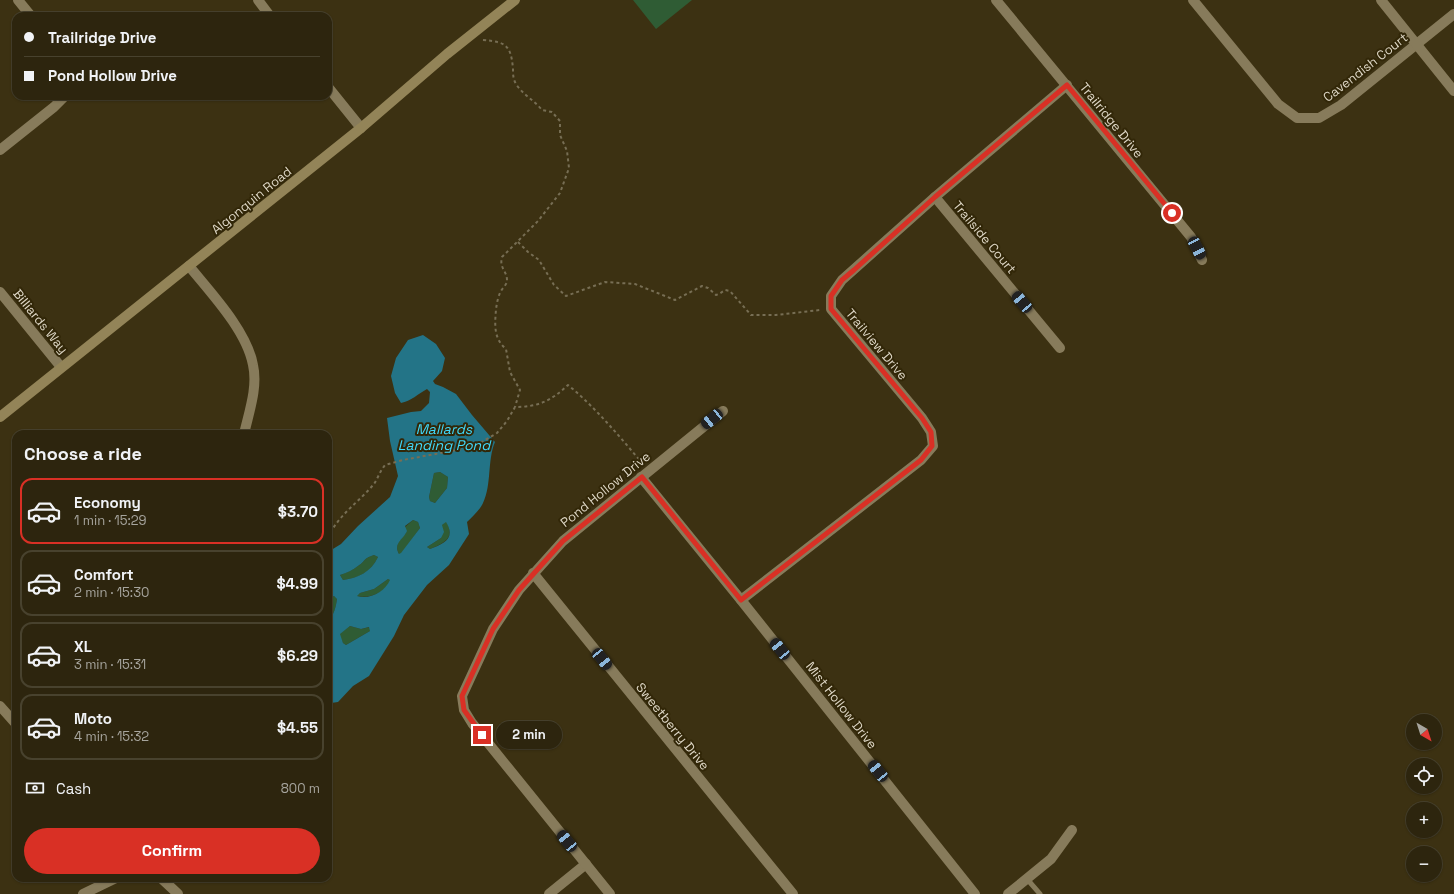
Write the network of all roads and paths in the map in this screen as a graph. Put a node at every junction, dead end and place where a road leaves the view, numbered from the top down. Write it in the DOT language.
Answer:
graph roads {
  1 [pos="18,0"];
  2 [pos="258,0"];
  3 [pos="515,0"];
  4 [pos="996,0"];
  5 [pos="1193,0"];
  6 [pos="1381,0"];
  7 [pos="28,12"];
  8 [pos="267,12"];
  9 [pos="1454,14"];
  10 [pos="468,38"];
  11 [pos="1416,44"];
  12 [pos="1067,85"];
  13 [pos="332,92"];
  14 [pos="1454,92"];
  15 [pos="61,100"];
  16 [pos="361,128"];
  17 [pos="0,150"];
  18 [pos="935,197"];
  19 [pos="518,242"];
  20 [pos="1202,260"];
  21 [pos="190,266"];
  22 [pos="0,292"];
  23 [pos="831,309"];
  24 [pos="1060,348"];
  25 [pos="61,367"];
  26 [pos="515,407"];
  27 [pos="723,410"];
  28 [pos="0,418"];
  29 [pos="245,430"];
  30 [pos="645,474"];
  31 [pos="332,529"];
  32 [pos="533,573"];
  33 [pos="741,600"];
  34 [pos="0,706"];
  35 [pos="12,720"];
  36 [pos="1072,830"];
  37 [pos="586,864"];
  38 [pos="1027,879"];
  39 [pos="108,882"];
  40 [pos="165,882"];
  41 [pos="83,894"];
  42 [pos="178,894"];
  43 [pos="549,894"];
  44 [pos="610,894"];
  45 [pos="793,894"];
  46 [pos="975,894"];
  47 [pos="1008,894"];
  48 [pos="1040,894"];
  1 -- 7 [label="street"];
  2 -- 8 [label="street"];
  3 -- 10 [label="street, Algonquin Road"];
  4 -- 12 [label="street, Trailridge Drive"];
  5 -- 11 [label="street, Cavendish Court"];
  6 -- 11 [label="street"];
  9 -- 11 [label="street, Cavendish Court"];
  10 -- 16 [label="street, Algonquin Road"];
  10 -- 19 [label="path"];
  11 -- 14 [label="street"];
  12 -- 18 [label="street, Trailview Drive"];
  12 -- 20 [label="street, Trailridge Drive"];
  13 -- 16 [label="street"];
  15 -- 17 [label="street"];
  16 -- 21 [label="street, Algonquin Road"];
  18 -- 23 [label="street, Trailview Drive"];
  18 -- 24 [label="street, Trailside Court"];
  19 -- 23 [label="path"];
  19 -- 26 [label="path"];
  21 -- 25 [label="street, Algonquin Road"];
  21 -- 29 [label="street"];
  22 -- 25 [label="street, Billiards Way"];
  23 -- 33 [label="street, Trailview Drive"];
  25 -- 28 [label="street, Algonquin Road"];
  26 -- 30 [label="path"];
  26 -- 31 [label="path"];
  27 -- 30 [label="street, Pond Hollow Drive"];
  30 -- 32 [label="street, Pond Hollow Drive"];
  30 -- 33 [label="street, Mist Hollow Drive"];
  32 -- 37 [label="street, Pond Hollow Drive"];
  32 -- 45 [label="street, Sweetberry Drive"];
  33 -- 46 [label="street, Mist Hollow Drive"];
  34 -- 35 [label="street"];
  36 -- 38 [label="street"];
  37 -- 43 [label="street"];
  37 -- 44 [label="street, Pond Hollow Drive"];
  38 -- 47 [label="street"];
  38 -- 48 [label="lane"];
  39 -- 41 [label="street"];
  40 -- 42 [label="street"];
}
